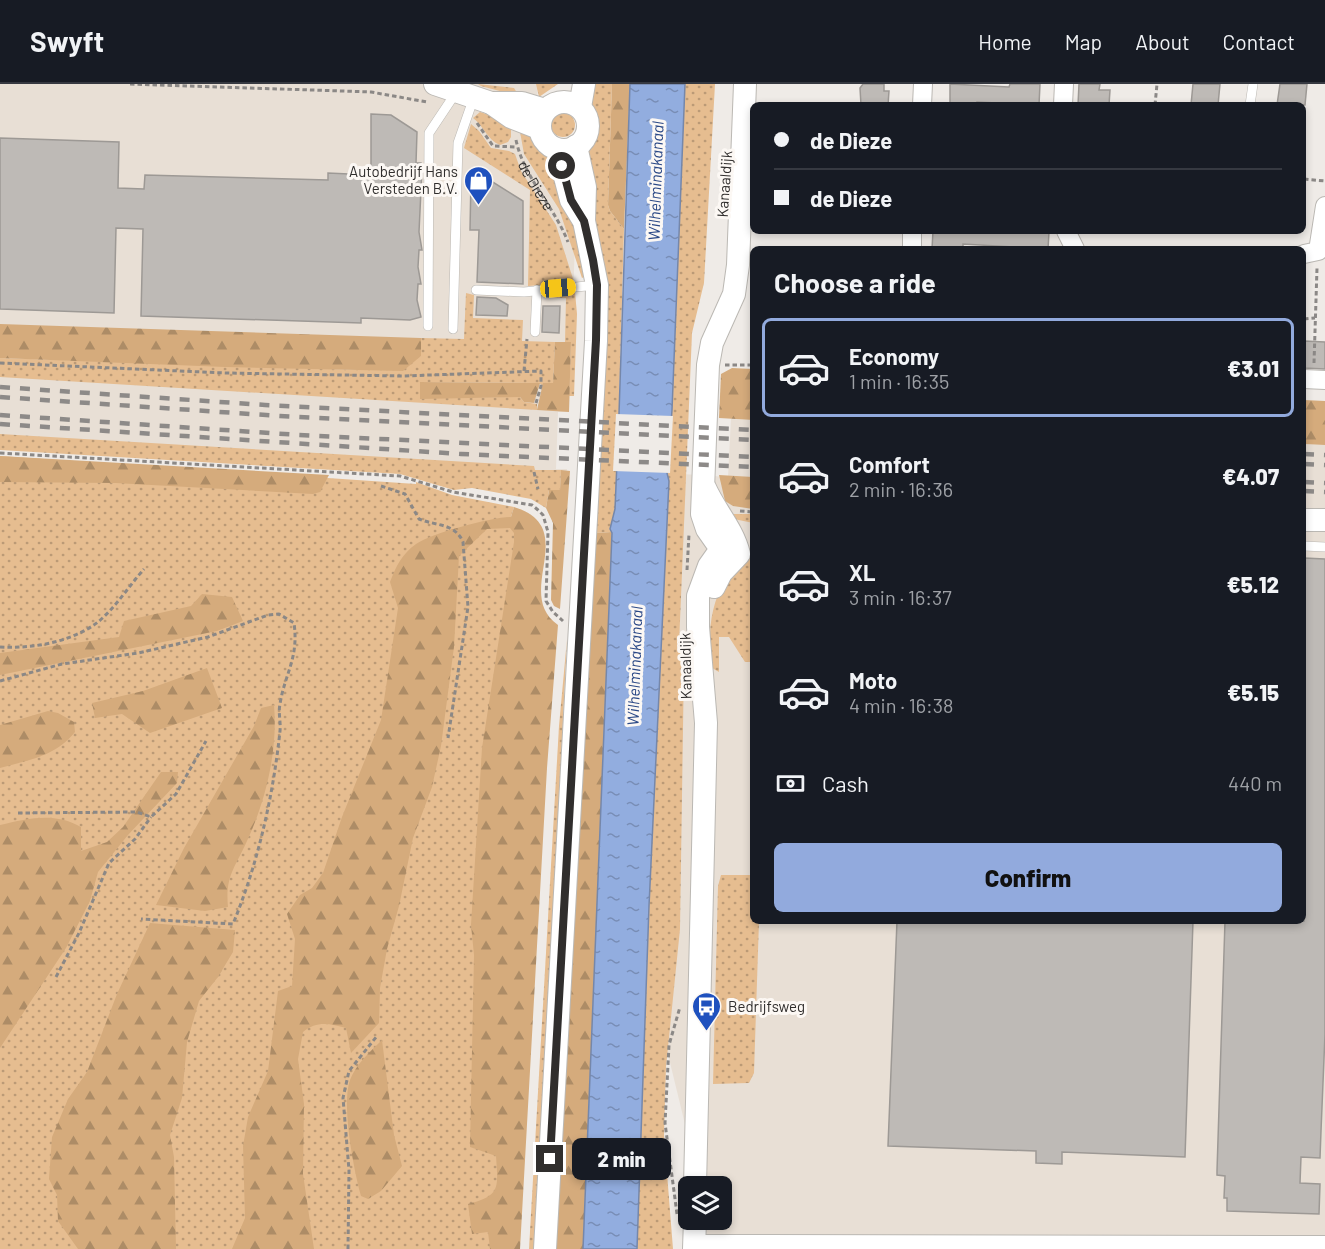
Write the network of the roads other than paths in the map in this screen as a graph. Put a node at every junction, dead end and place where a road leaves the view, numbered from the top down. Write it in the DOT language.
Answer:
graph roads {
  1 [pos="435,84"];
  2 [pos="584,84"];
  3 [pos="745,84"];
  4 [pos="923,84"];
  5 [pos="1064,84"];
  6 [pos="1253,84"];
  7 [pos="466,100"];
  8 [pos="922,102"];
  9 [pos="1063,102"];
  10 [pos="1250,102"];
  11 [pos="558,106"];
  12 [pos="567,148"];
  13 [pos="1325,206"];
  14 [pos="1315,253"];
  15 [pos="597,285"];
  16 [pos="476,290"];
  17 [pos="537,290"];
  18 [pos="428,326"];
  19 [pos="453,329"];
  20 [pos="535,332"];
  21 [pos="1306,520"];
  22 [pos="1325,520"];
  23 [pos="740,543"];
  24 [pos="1306,546"];
  25 [pos="1325,547"];
  26 [pos="695,1176"];
  27 [pos="689,1230"];
  28 [pos="1325,1245"];
  29 [pos="694,1246"];
  30 [pos="545,1249"];
  1 -- 7 [label="street"];
  2 -- 11 [label="street"];
  3 -- 23 [label="street, Kanaaldijk"];
  4 -- 8 [label="street"];
  5 -- 9 [label="street"];
  6 -- 10 [label="lane"];
  7 -- 11 [label="street"];
  7 -- 18 [label="lane"];
  7 -- 19 [label="lane"];
  11 -- 12 [label="street"];
  11 -- 12 [label="street"];
  12 -- 15 [label="street, de Dieze"];
  13 -- 14 [label="street"];
  15 -- 17 [label="lane"];
  15 -- 30 [label="street, de Dieze"];
  16 -- 17 [label="lane"];
  17 -- 20 [label="lane"];
  21 -- 22 [label="street"];
  23 -- 26 [label="street, Kanaaldijk"];
  24 -- 25 [label="lane"];
  27 -- 29 [label="street"];
  28 -- 29 [label="street"];
}
